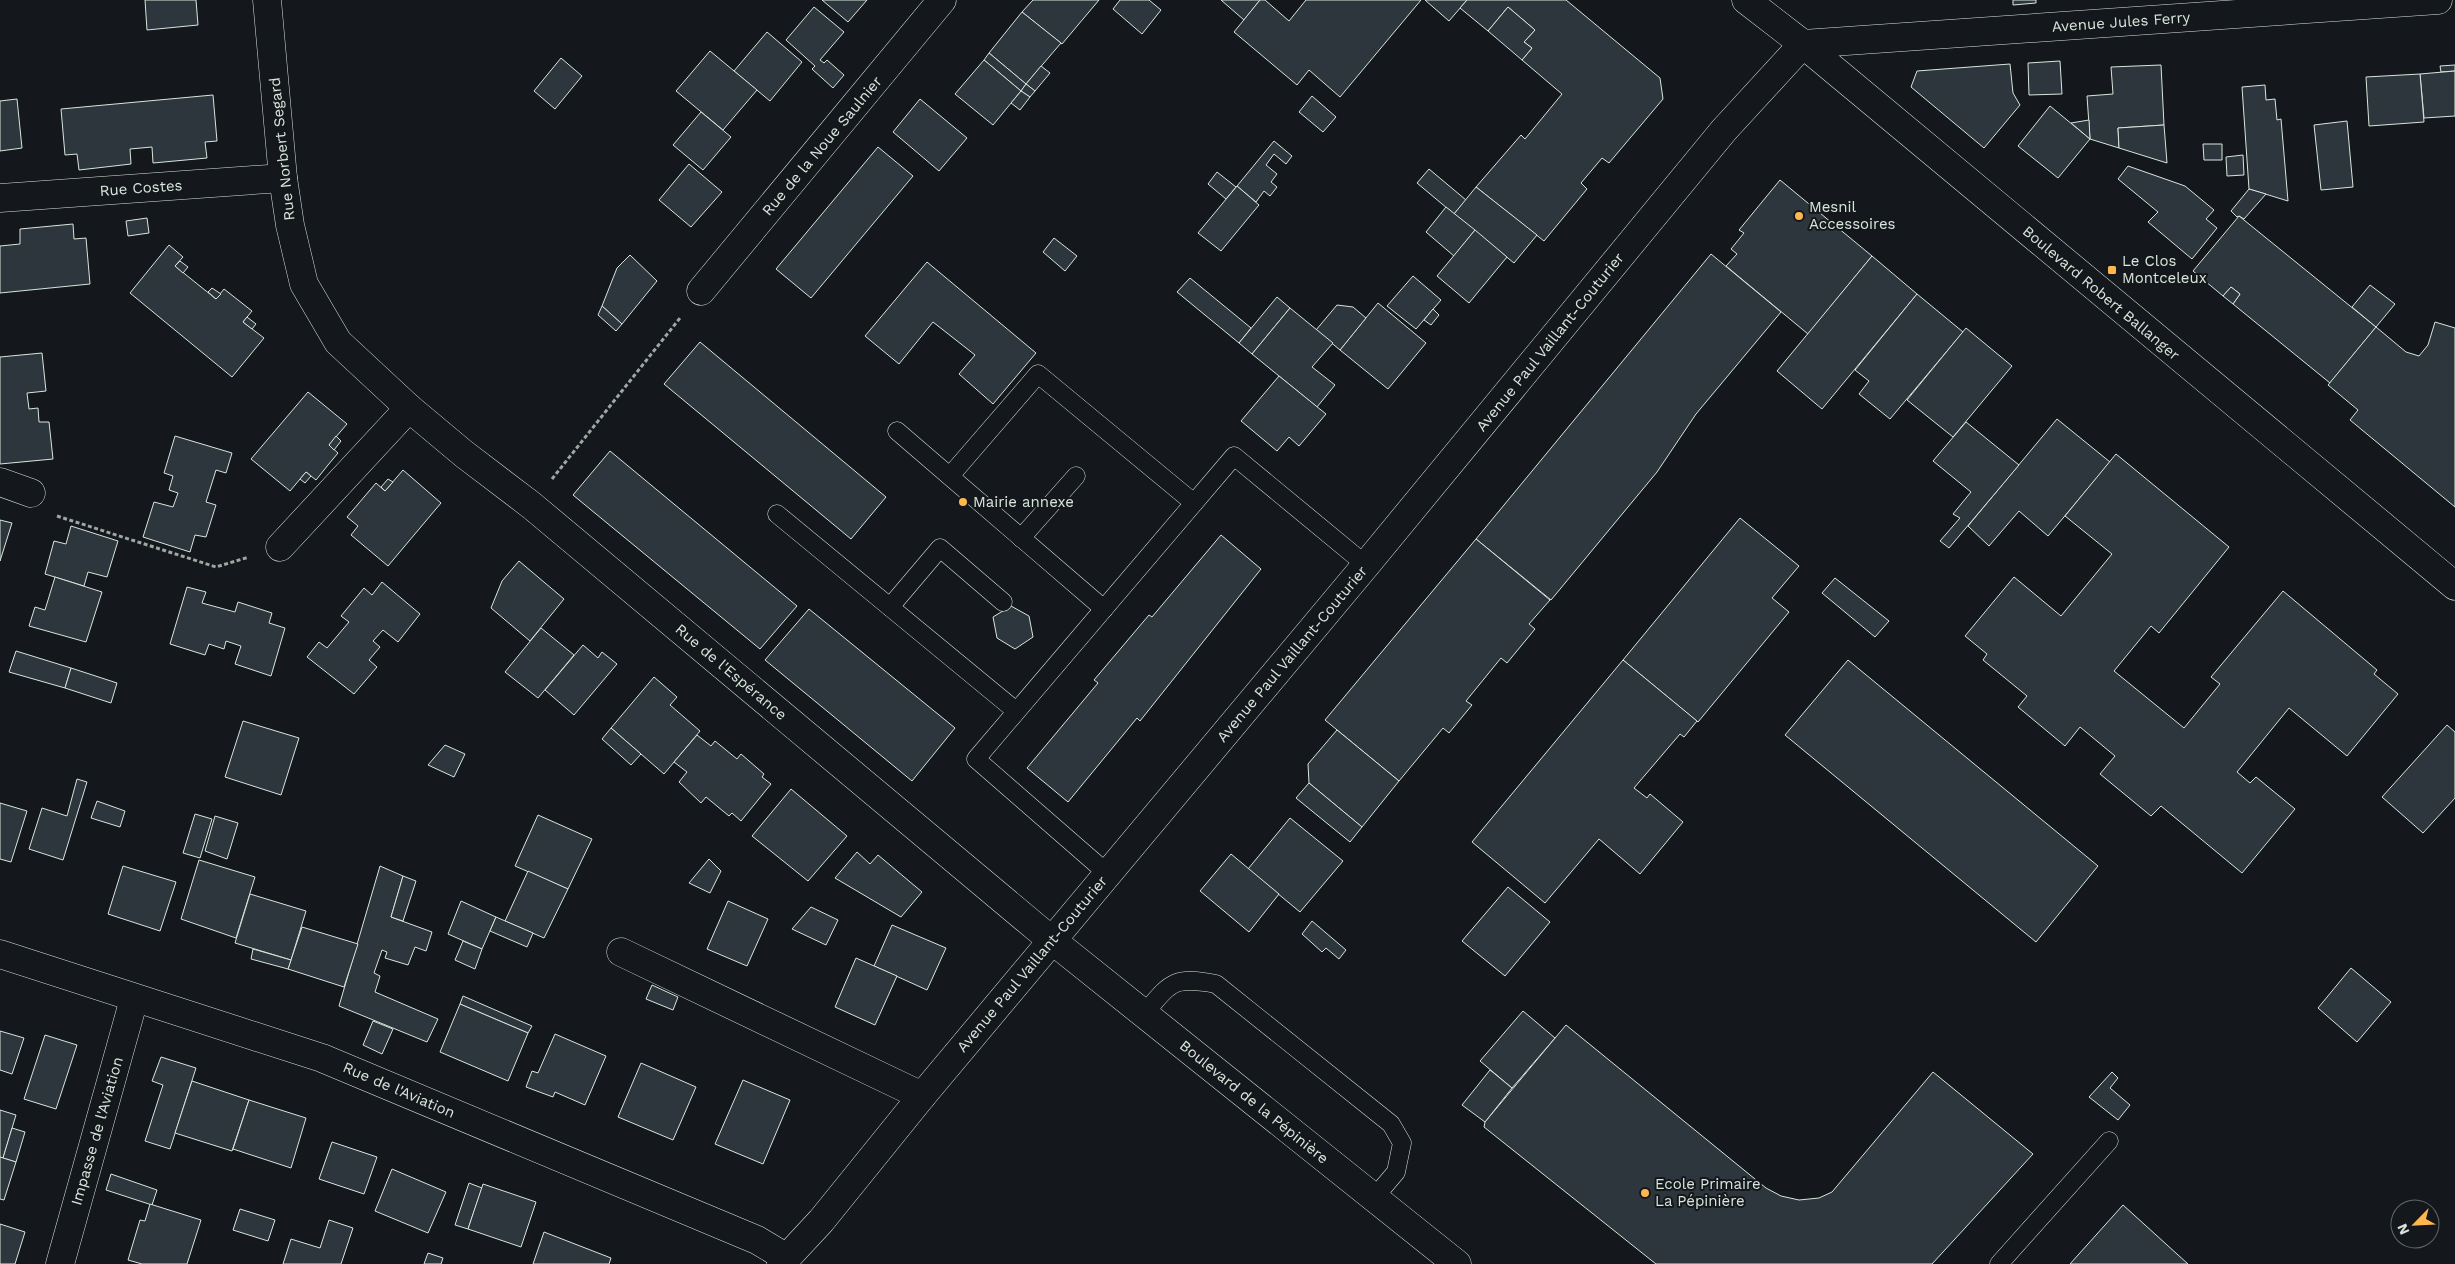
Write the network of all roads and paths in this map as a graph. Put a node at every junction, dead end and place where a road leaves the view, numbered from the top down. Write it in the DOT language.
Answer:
graph roads {
  1 [pos="267,0"];
  2 [pos="942,0"];
  3 [pos="1746,0"];
  4 [pos="2428,0"];
  5 [pos="1803,44"];
  6 [pos="283,178"];
  7 [pos="0,198"];
  8 [pos="701,291"];
  9 [pos="409,408"];
  10 [pos="897,430"];
  11 [pos="950,476"];
  12 [pos="1076,476"];
  13 [pos="0,482"];
  14 [pos="31,493"];
  15 [pos="1194,503"];
  16 [pos="531,505"];
  17 [pos="777,514"];
  18 [pos="1021,538"];
  19 [pos="280,547"];
  20 [pos="1366,565"];
  21 [pos="2455,586"];
  22 [pos="1003,602"];
  23 [pos="890,607"];
  24 [pos="1104,609"];
  25 [pos="1016,711"];
  26 [pos="1108,874"];
  27 [pos="1051,940"];
  28 [pos="621,952"];
  29 [pos="0,954"];
  30 [pos="134,999"];
  31 [pos="1144,1014"];
  32 [pos="922,1096"];
  33 [pos="2109,1141"];
  34 [pos="1374,1198"];
  35 [pos="784,1261"];
  36 [pos="60,1264"];
  37 [pos="1457,1264"];
  38 [pos="2000,1264"];
  1 -- 6 [label="street, Rue Norbert Segard"];
  2 -- 8 [label="street, Rue de la Noue Saulnier"];
  3 -- 5 [label="street, Boulevard Robert Ballanger"];
  4 -- 5 [label="street, Avenue Jules Ferry"];
  5 -- 20 [label="street, Avenue Paul Vaillant-Couturier"];
  5 -- 21 [label="street, Boulevard Robert Ballanger"];
  6 -- 7 [label="street, Rue Costes"];
  6 -- 9 [label="street, Rue Norbert Segard"];
  8 -- 16 [label="path"];
  9 -- 16 [label="street, Rue de l'Espérance"];
  9 -- 19 [label="street"];
  10 -- 11 [label="lane"];
  11 -- 15 [label="lane"];
  11 -- 18 [label="lane"];
  12 -- 18 [label="lane"];
  13 -- 14 [label="street"];
  14 -- 19 [label="path"];
  15 -- 20 [label="lane"];
  15 -- 24 [label="lane"];
  16 -- 27 [label="street, Rue de l'Espérance"];
  17 -- 23 [label="lane"];
  18 -- 24 [label="lane"];
  20 -- 26 [label="street, Avenue Paul Vaillant-Couturier"];
  22 -- 23 [label="lane"];
  23 -- 25 [label="lane"];
  24 -- 25 [label="lane"];
  25 -- 26 [label="lane"];
  26 -- 27 [label="street, Avenue Paul Vaillant-Couturier"];
  27 -- 31 [label="street, Boulevard de la Pépinière"];
  27 -- 32 [label="street, Avenue Paul Vaillant-Couturier"];
  28 -- 32 [label="street"];
  29 -- 30 [label="street, Rue de l'Aviation"];
  30 -- 35 [label="street, Rue de l'Aviation"];
  30 -- 36 [label="street, Impasse de l'Aviation"];
  31 -- 34 [label="street, Boulevard de la Pépinière"];
  31 -- 34 [label="lane"];
  32 -- 35 [label="street, Avenue Paul Vaillant-Couturier"];
  33 -- 38 [label="lane"];
  34 -- 37 [label="street, Boulevard de la Pépinière"];
}
